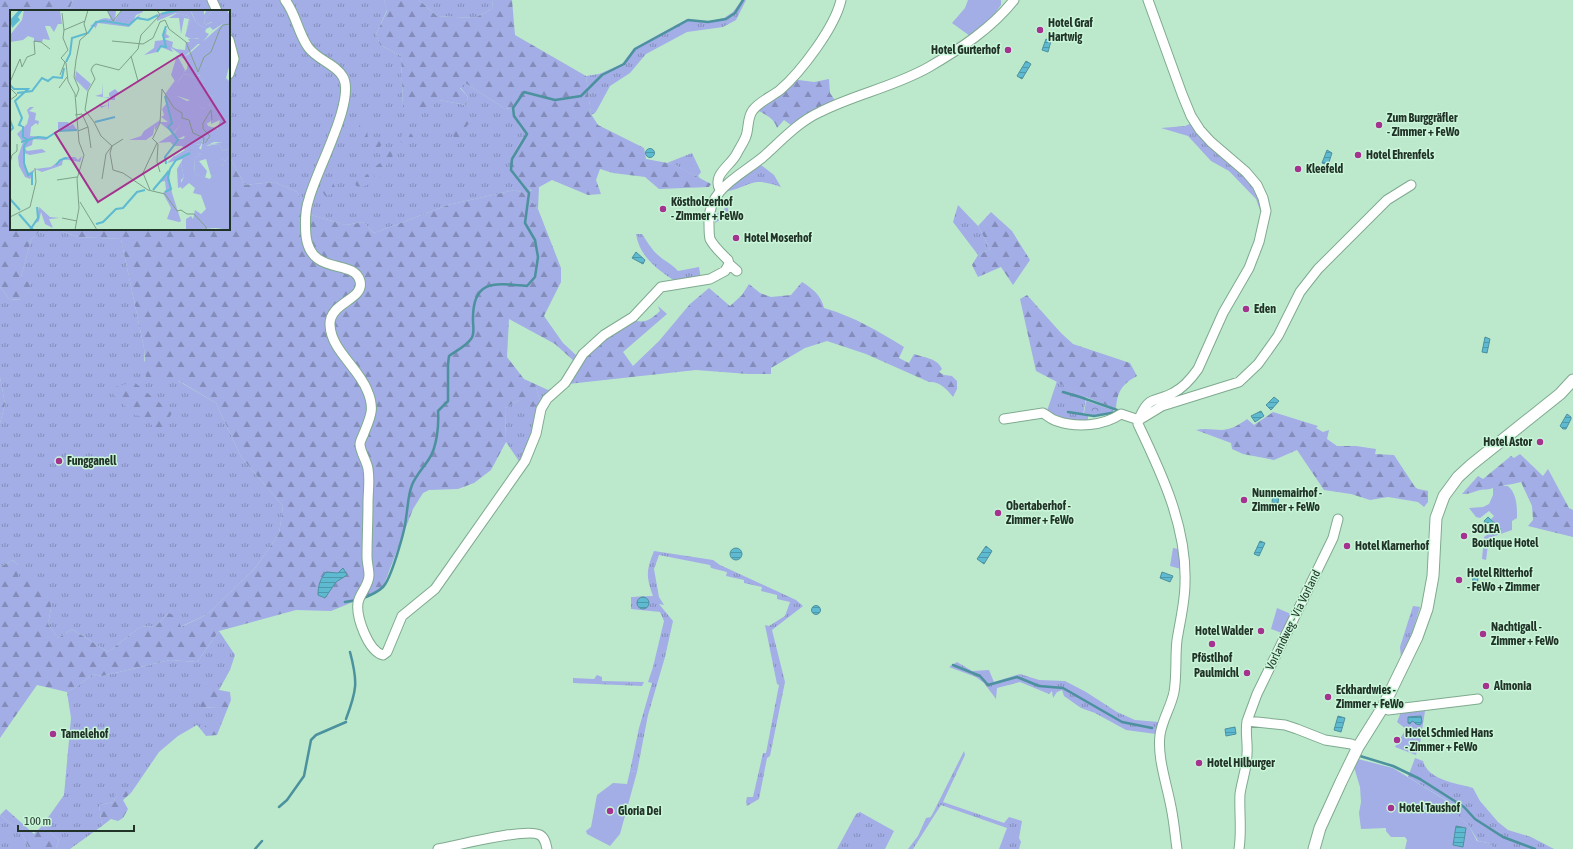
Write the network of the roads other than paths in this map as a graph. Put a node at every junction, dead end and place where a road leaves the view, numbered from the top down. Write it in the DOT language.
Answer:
graph roads {
  1 [pos="212,0"];
  2 [pos="285,0"];
  3 [pos="841,0"];
  4 [pos="1014,0"];
  5 [pos="1148,0"];
  6 [pos="216,10"];
  7 [pos="230,44"];
  8 [pos="230,71"];
  9 [pos="1411,185"];
  10 [pos="720,190"];
  11 [pos="729,264"];
  12 [pos="737,271"];
  13 [pos="1573,380"];
  14 [pos="1004,419"];
  15 [pos="1139,420"];
  16 [pos="1338,519"];
  17 [pos="1478,699"];
  18 [pos="1384,707"];
  19 [pos="1248,721"];
  20 [pos="1358,748"];
  21 [pos="438,849"];
  22 [pos="547,849"];
  23 [pos="1177,849"];
  24 [pos="1239,849"];
  25 [pos="1314,849"];
  1 -- 6 [label="street"];
  2 -- 11 [label="street"];
  3 -- 10 [label="street"];
  4 -- 10 [label="street"];
  5 -- 15 [label="street"];
  7 -- 8 [label="street"];
  9 -- 15 [label="street"];
  10 -- 11 [label="street"];
  11 -- 12 [label="street"];
  13 -- 18 [label="street"];
  14 -- 15 [label="street"];
  15 -- 23 [label="street"];
  16 -- 19 [label="street, Vorlandweg - Via Vorland"];
  17 -- 18 [label="street"];
  18 -- 20 [label="street"];
  19 -- 20 [label="street"];
  19 -- 24 [label="street, Vorlandweg - Via Vorland"];
  20 -- 25 [label="street"];
  21 -- 22 [label="street"];
}
